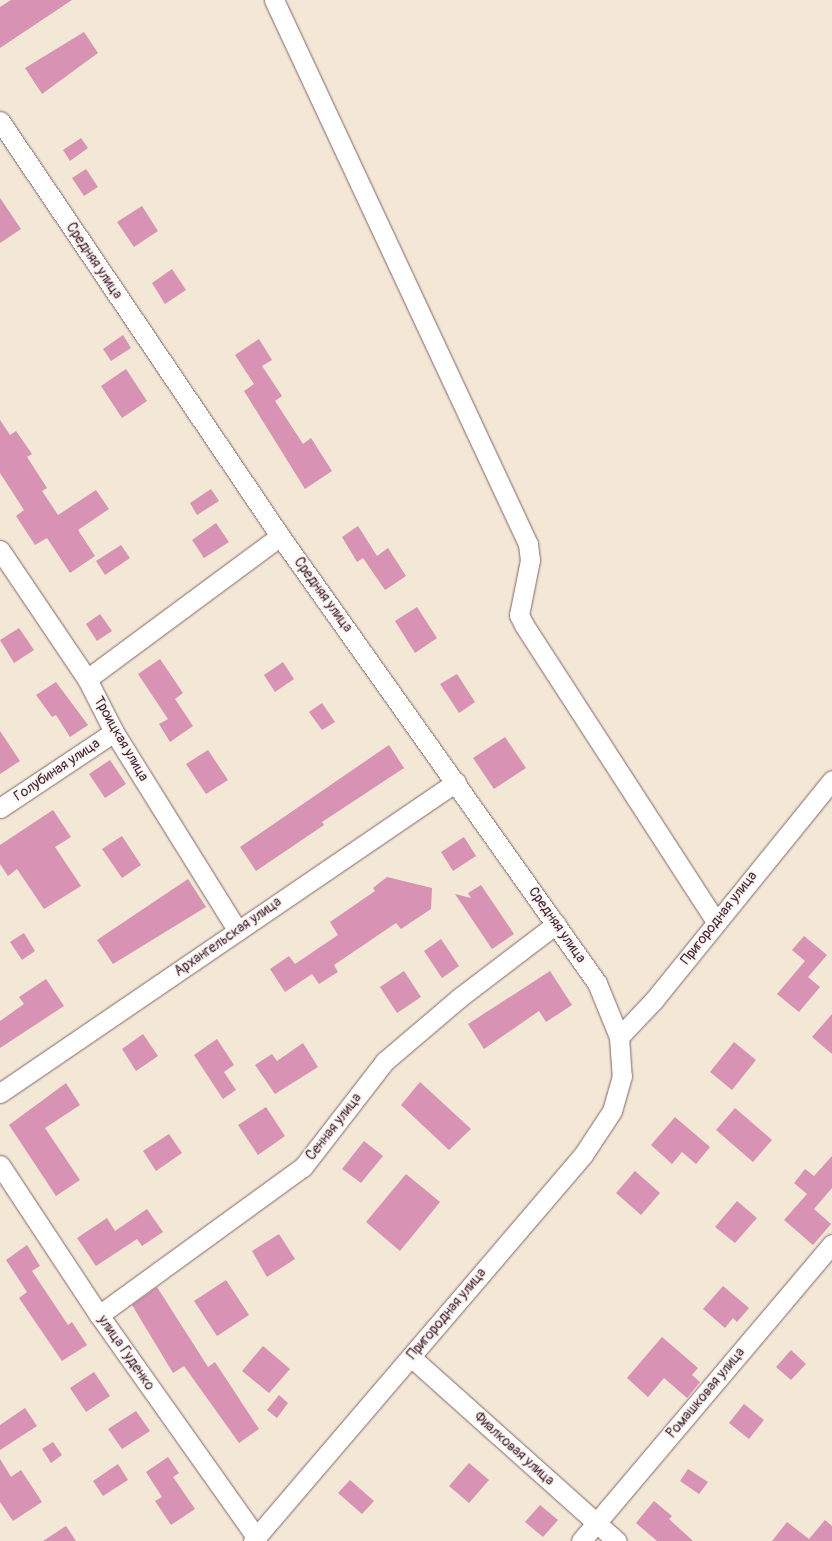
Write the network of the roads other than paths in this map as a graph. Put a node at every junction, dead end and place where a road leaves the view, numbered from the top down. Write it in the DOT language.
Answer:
graph roads {
  1 [pos="274,0"];
  2 [pos="0,121"];
  3 [pos="280,536"];
  4 [pos="0,550"];
  5 [pos="87,679"];
  6 [pos="114,732"];
  7 [pos="832,780"];
  8 [pos="456,782"];
  9 [pos="0,808"];
  10 [pos="716,922"];
  11 [pos="556,924"];
  12 [pos="238,931"];
  13 [pos="619,1037"];
  14 [pos="622,1076"];
  15 [pos="0,1093"];
  16 [pos="0,1165"];
  17 [pos="832,1244"];
  18 [pos="99,1315"];
  19 [pos="411,1357"];
  20 [pos="596,1522"];
  21 [pos="255,1539"];
  22 [pos="581,1541"];
  23 [pos="617,1541"];
  1 -- 10 [label="street"];
  2 -- 3 [label="street, Средняя улица"];
  3 -- 5 [label="street"];
  3 -- 8 [label="street, Средняя улица"];
  4 -- 5 [label="street, Троицкая улица"];
  5 -- 6 [label="street, Троицкая улица"];
  6 -- 9 [label="street, Голубиная улица"];
  6 -- 12 [label="street, Троицкая улица"];
  7 -- 10 [label="street, Пригородная улица"];
  8 -- 11 [label="street, Средняя улица"];
  8 -- 12 [label="street, Архангельская улица"];
  10 -- 13 [label="street, Пригородная улица"];
  11 -- 13 [label="street, Средняя улица"];
  11 -- 18 [label="street, Сенная улица"];
  12 -- 15 [label="street, Архангельская улица"];
  13 -- 14 [label="street, Средняя улица"];
  14 -- 19 [label="street, Пригородная улица"];
  16 -- 18 [label="street, улица Гуденко"];
  17 -- 20 [label="street, Ромашковая улица"];
  18 -- 21 [label="street, улица Гуденко"];
  19 -- 20 [label="street, Фиалковая улица"];
  19 -- 21 [label="street, Пригородная улица"];
  20 -- 22 [label="street, Ромашковая улица"];
  20 -- 23 [label="street, Фиалковая улица"];
}
